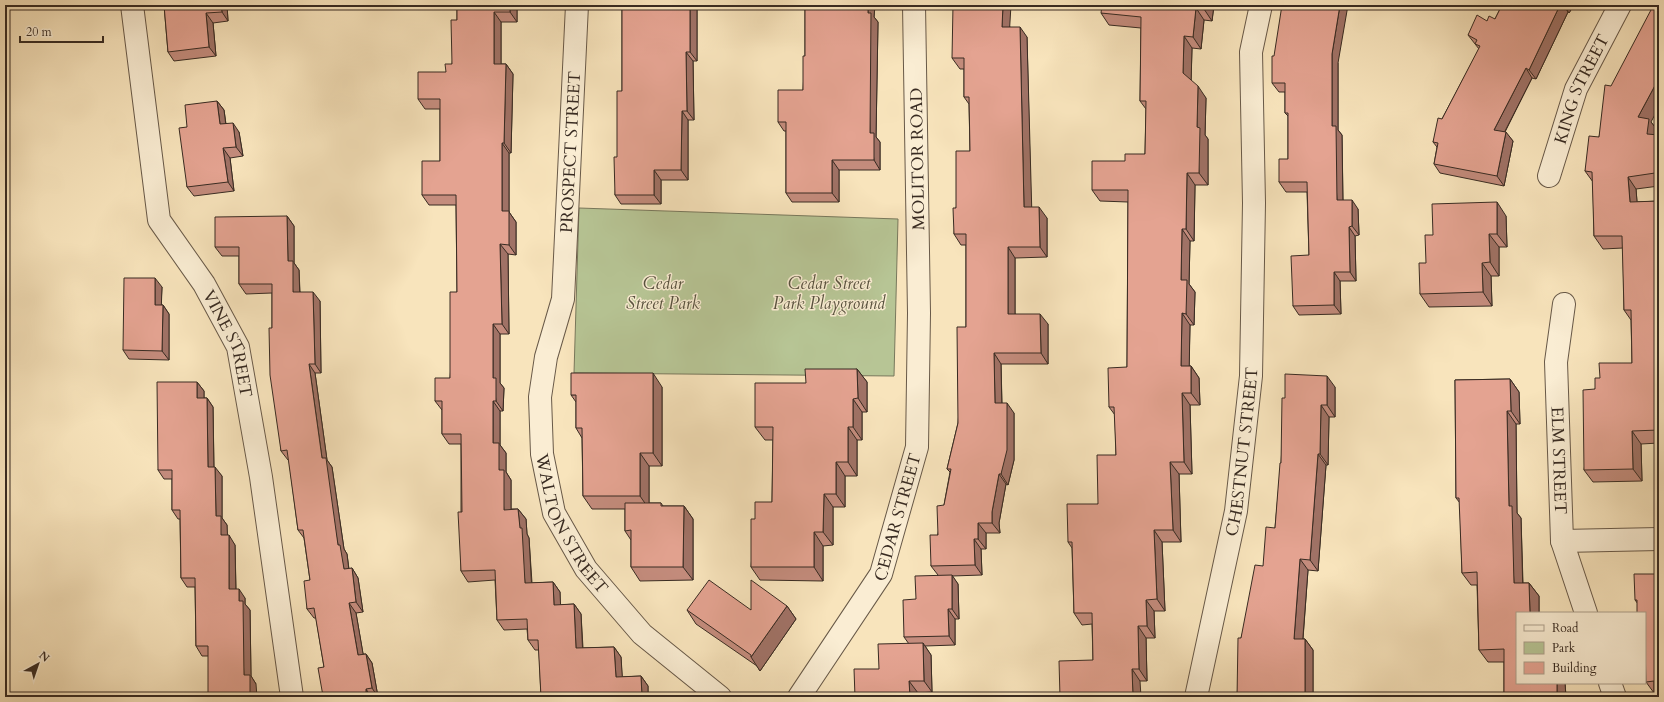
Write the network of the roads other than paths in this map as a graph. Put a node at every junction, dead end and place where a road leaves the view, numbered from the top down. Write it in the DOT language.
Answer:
graph roads {
  1 [pos="132,5"];
  2 [pos="577,5"];
  3 [pos="914,5"];
  4 [pos="1261,5"];
  5 [pos="1620,5"];
  6 [pos="1549,176"];
  7 [pos="563,299"];
  8 [pos="1564,304"];
  9 [pos="919,313"];
  10 [pos="1659,539"];
  11 [pos="1562,541"];
  12 [pos="1586,612"];
  13 [pos="1610,684"];
  14 [pos="292,697"];
  15 [pos="720,697"];
  16 [pos="799,697"];
  17 [pos="1196,697"];
  18 [pos="1615,697"];
  1 -- 14 [label="street, VINE STREET"];
  2 -- 7 [label="street, PROSPECT STREET"];
  3 -- 9 [label="street, MOLITOR ROAD"];
  4 -- 17 [label="street, CHESTNUT STREET"];
  5 -- 6 [label="street, KING STREET"];
  7 -- 15 [label="street, WALTON STREET"];
  8 -- 11 [label="street, ELM STREET"];
  9 -- 16 [label="street, CEDAR STREET"];
  10 -- 11 [label="street"];
  11 -- 12 [label="street, ELM STREET"];
  13 -- 18 [label="street"];
}
